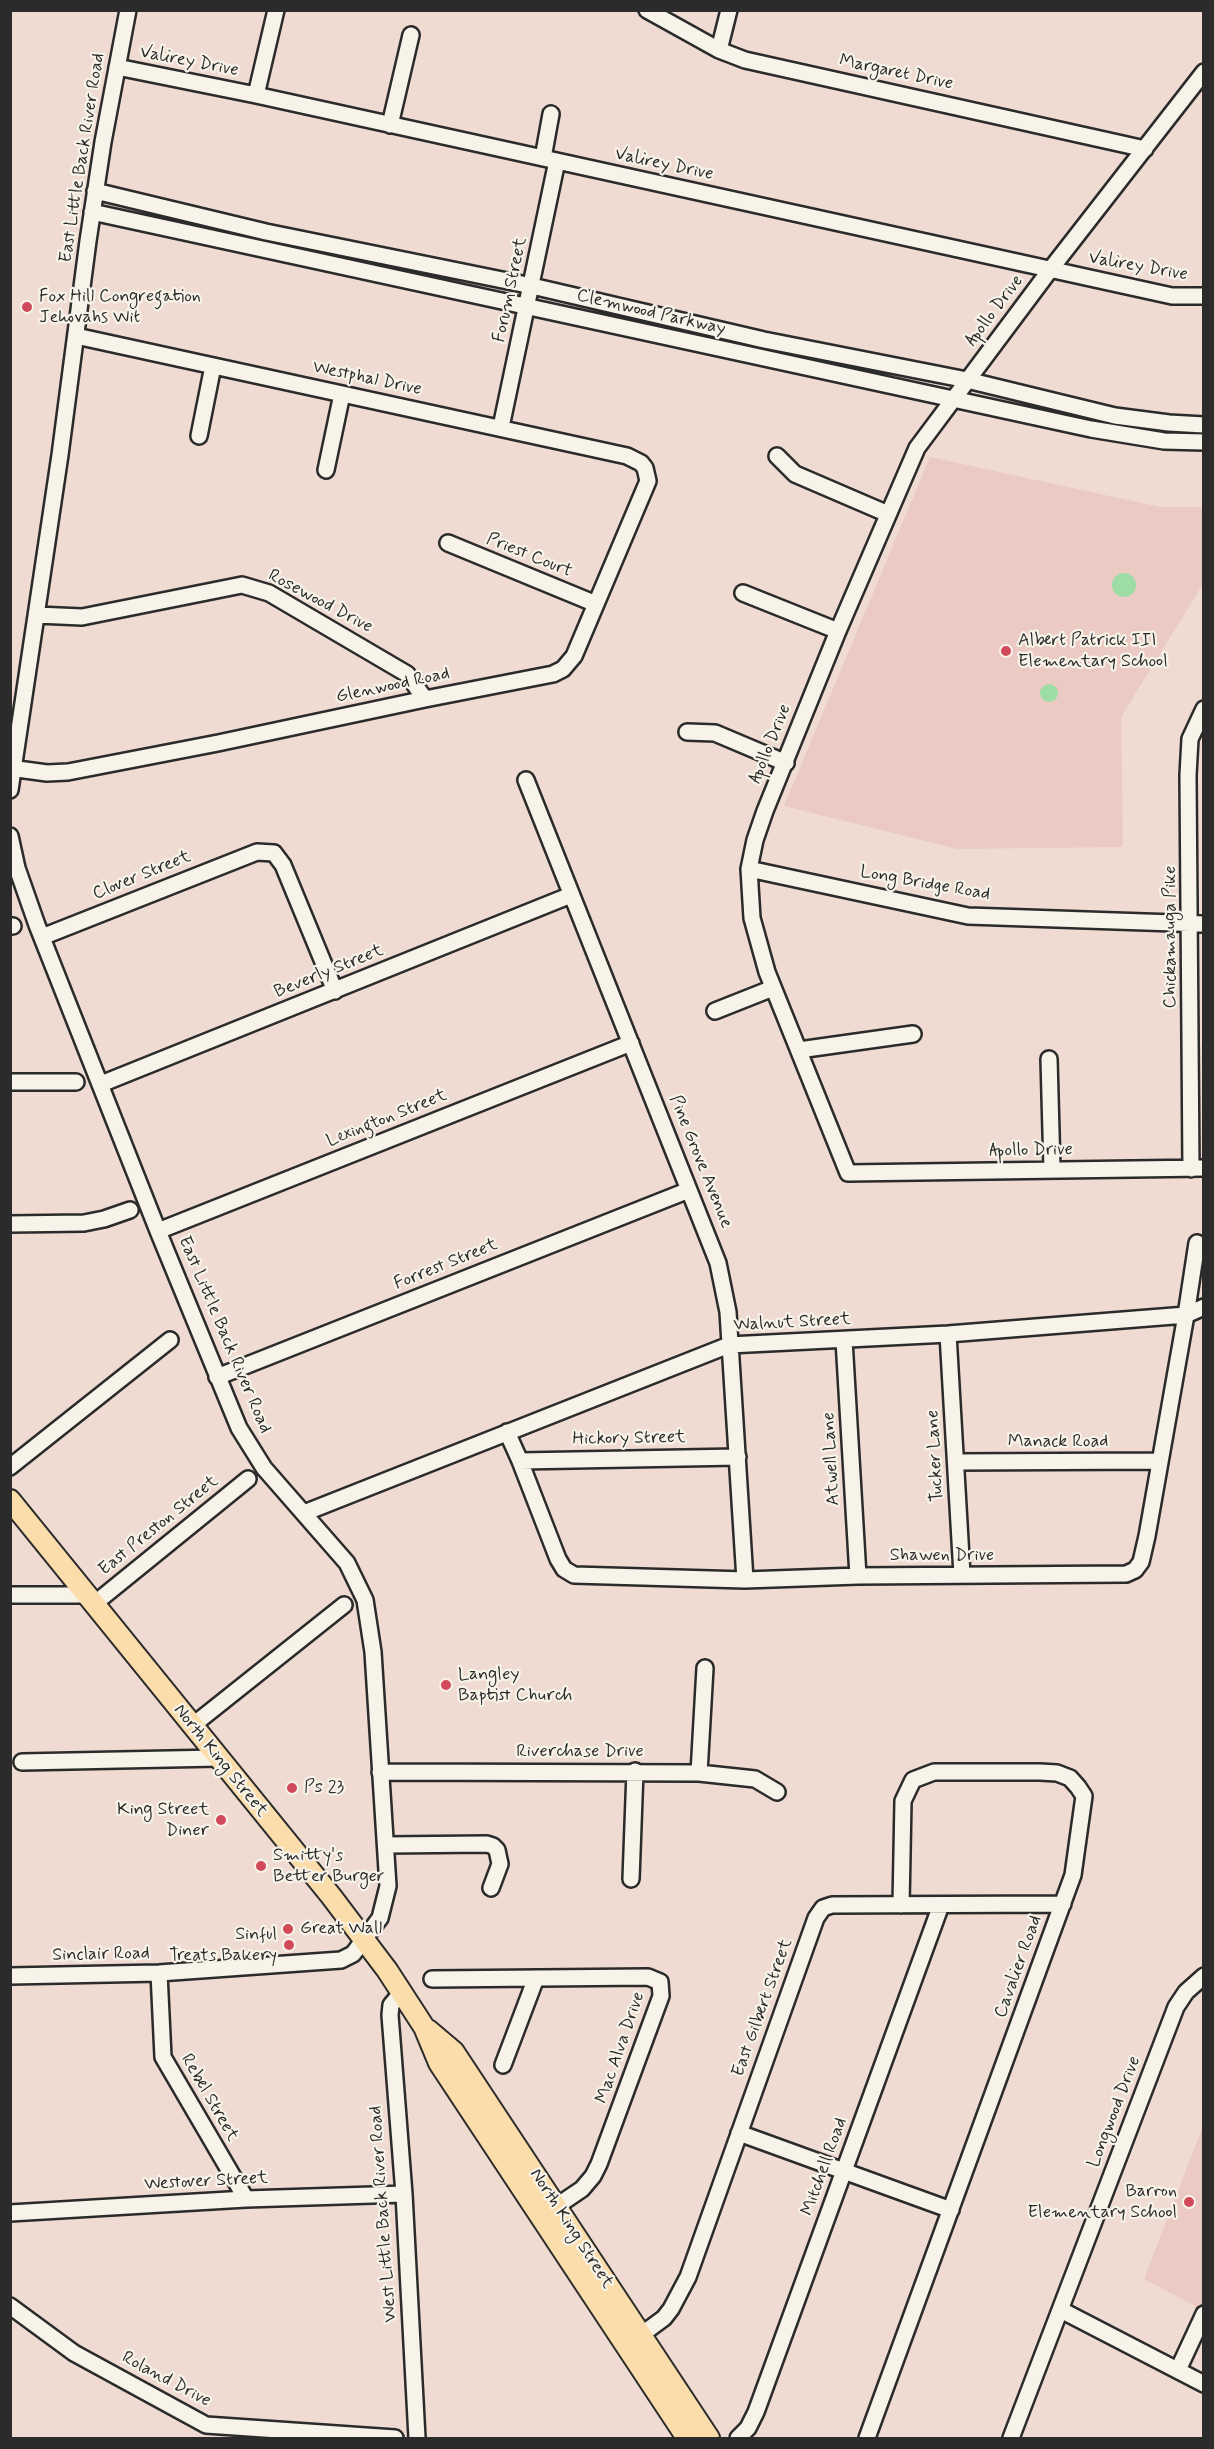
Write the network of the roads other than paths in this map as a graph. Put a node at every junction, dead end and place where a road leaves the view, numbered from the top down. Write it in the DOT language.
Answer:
graph roads {
  1 [pos="128,10"];
  2 [pos="276,10"];
  3 [pos="647,10"];
  4 [pos="729,10"];
  5 [pos="411,34"];
  6 [pos="718,50"];
  7 [pos="117,67"];
  8 [pos="1203,72"];
  9 [pos="255,95"];
  10 [pos="551,114"];
  11 [pos="390,125"];
  12 [pos="1145,149"];
  13 [pos="550,160"];
  14 [pos="95,191"];
  15 [pos="92,212"];
  16 [pos="1050,270"];
  17 [pos="532,286"];
  18 [pos="1203,296"];
  19 [pos="528,305"];
  20 [pos="76,336"];
  21 [pos="213,366"];
  22 [pos="967,380"];
  23 [pos="342,394"];
  24 [pos="954,398"];
  25 [pos="1203,425"];
  26 [pos="501,427"];
  27 [pos="199,436"];
  28 [pos="1203,442"];
  29 [pos="777,456"];
  30 [pos="645,468"];
  31 [pos="326,470"];
  32 [pos="888,514"];
  33 [pos="448,543"];
  34 [pos="744,593"];
  35 [pos="596,604"];
  36 [pos="37,615"];
  37 [pos="838,631"];
  38 [pos="425,699"];
  39 [pos="1203,709"];
  40 [pos="687,732"];
  41 [pos="786,763"];
  42 [pos="12,768"];
  43 [pos="526,780"];
  44 [pos="10,790"];
  45 [pos="10,836"];
  46 [pos="749,869"];
  47 [pos="571,895"];
  48 [pos="1197,924"];
  49 [pos="42,937"];
  50 [pos="773,988"];
  51 [pos="335,991"];
  52 [pos="715,1011"];
  53 [pos="913,1034"];
  54 [pos="631,1042"];
  55 [pos="799,1050"];
  56 [pos="1049,1059"];
  57 [pos="76,1082"];
  58 [pos="10,1083"];
  59 [pos="101,1084"];
  60 [pos="1052,1169"];
  61 [pos="1197,1169"];
  62 [pos="689,1190"];
  63 [pos="130,1210"];
  64 [pos="10,1224"];
  65 [pos="158,1231"];
  66 [pos="1197,1243"];
  67 [pos="1203,1307"];
  68 [pos="1186,1315"];
  69 [pos="948,1334"];
  70 [pos="170,1340"];
  71 [pos="844,1340"];
  72 [pos="729,1345"];
  73 [pos="217,1377"];
  74 [pos="507,1432"];
  75 [pos="738,1457"];
  76 [pos="520,1461"];
  77 [pos="1160,1461"];
  78 [pos="956,1462"];
  79 [pos="10,1467"];
  80 [pos="248,1479"];
  81 [pos="10,1500"];
  82 [pos="304,1513"];
  83 [pos="962,1575"];
  84 [pos="858,1576"];
  85 [pos="745,1580"];
  86 [pos="10,1595"];
  87 [pos="90,1599"];
  88 [pos="344,1605"];
  89 [pos="705,1668"];
  90 [pos="192,1726"];
  91 [pos="218,1758"];
  92 [pos="22,1762"];
  93 [pos="635,1771"];
  94 [pos="380,1772"];
  95 [pos="699,1773"];
  96 [pos="777,1792"];
  97 [pos="386,1845"];
  98 [pos="631,1879"];
  99 [pos="491,1888"];
  100 [pos="1063,1904"];
  101 [pos="901,1905"];
  102 [pos="941,1905"];
  103 [pos="365,1940"];
  104 [pos="159,1973"];
  105 [pos="10,1976"];
  106 [pos="1203,1976"];
  107 [pos="537,1978"];
  108 [pos="432,1979"];
  109 [pos="402,1992"];
  110 [pos="503,2065"];
  111 [pos="739,2133"];
  112 [pos="844,2171"];
  113 [pos="404,2194"];
  114 [pos="246,2199"];
  115 [pos="951,2210"];
  116 [pos="549,2212"];
  117 [pos="10,2213"];
  118 [pos="10,2306"];
  119 [pos="1061,2310"];
  120 [pos="1203,2314"];
  121 [pos="641,2335"];
  122 [pos="1178,2370"];
  123 [pos="1203,2384"];
  124 [pos="395,2439"];
  125 [pos="417,2439"];
  126 [pos="687,2439"];
  127 [pos="710,2439"];
  128 [pos="738,2439"];
  129 [pos="867,2439"];
  130 [pos="1011,2439"];
  1 -- 7 [label="street, East Little Back River Road"];
  2 -- 9 [label="street"];
  3 -- 6 [label="street, Margaret Drive"];
  4 -- 6 [label="street"];
  5 -- 11 [label="street"];
  6 -- 12 [label="street, Margaret Drive"];
  7 -- 9 [label="street, Valirey Drive"];
  7 -- 14 [label="street, East Little Back River Road"];
  8 -- 12 [label="street, Apollo Drive"];
  9 -- 11 [label="street, Valirey Drive"];
  10 -- 13 [label="street, Forum Street"];
  11 -- 13 [label="street, Valirey Drive"];
  12 -- 16 [label="street, Apollo Drive"];
  13 -- 16 [label="street, Valirey Drive"];
  13 -- 17 [label="street, Forum Street"];
  14 -- 15 [label="street, East Little Back River Road"];
  14 -- 17 [label="street, Clemwood Parkway"];
  15 -- 19 [label="street, Clemwood Parkway"];
  15 -- 20 [label="street, East Little Back River Road"];
  16 -- 18 [label="street, Valirey Drive"];
  16 -- 22 [label="street, Apollo Drive"];
  17 -- 19 [label="street, Forum Street"];
  17 -- 22 [label="street, Clemwood Parkway"];
  19 -- 24 [label="street, Clemwood Parkway"];
  19 -- 26 [label="street, Forum Street"];
  20 -- 21 [label="street, Westphal Drive"];
  20 -- 36 [label="street, East Little Back River Road"];
  21 -- 23 [label="street, Westphal Drive"];
  21 -- 27 [label="street"];
  22 -- 24 [label="street, Apollo Drive"];
  22 -- 25 [label="street, Clemwood Parkway"];
  23 -- 26 [label="street, Westphal Drive"];
  23 -- 31 [label="street"];
  24 -- 28 [label="street, Clemwood Parkway"];
  24 -- 32 [label="street, Apollo Drive"];
  26 -- 30 [label="street, Westphal Drive"];
  29 -- 32 [label="street"];
  30 -- 35 [label="street, Glenwood Road"];
  32 -- 37 [label="street, Apollo Drive"];
  33 -- 35 [label="street, Priest Court"];
  34 -- 37 [label="street"];
  35 -- 38 [label="street, Glenwood Road"];
  36 -- 38 [label="street, Rosewood Drive"];
  36 -- 42 [label="street"];
  37 -- 41 [label="street, Apollo Drive"];
  38 -- 42 [label="street, Glenwood Road"];
  39 -- 48 [label="street, Chickamauga Pike"];
  40 -- 41 [label="street"];
  41 -- 46 [label="street, Apollo Drive"];
  42 -- 44 [label="street"];
  43 -- 47 [label="street, Pine Grove Avenue"];
  45 -- 49 [label="street, East Little Back River Road"];
  46 -- 48 [label="street, Long Bridge Road"];
  46 -- 50 [label="street, Apollo Drive"];
  47 -- 51 [label="street, Beverly Street"];
  47 -- 54 [label="street, Pine Grove Avenue"];
  48 -- 61 [label="street, Chickamauga Pike"];
  49 -- 51 [label="street, Clover Street"];
  49 -- 59 [label="street, East Little Back River Road"];
  50 -- 52 [label="street"];
  50 -- 55 [label="street, Apollo Drive"];
  51 -- 59 [label="street, Beverly Street"];
  53 -- 55 [label="street"];
  54 -- 62 [label="street, Pine Grove Avenue"];
  54 -- 65 [label="street, Lexington Street"];
  55 -- 60 [label="street, Apollo Drive"];
  56 -- 60 [label="street"];
  57 -- 58 [label="street"];
  59 -- 65 [label="street, East Little Back River Road"];
  60 -- 61 [label="street, Apollo Drive"];
  62 -- 72 [label="street, Pine Grove Avenue"];
  62 -- 73 [label="street, Forrest Street"];
  63 -- 64 [label="street"];
  65 -- 73 [label="street, East Little Back River Road"];
  66 -- 68 [label="street, Shawen Drive"];
  67 -- 68 [label="street, Walnut Street"];
  68 -- 69 [label="street, Walnut Street"];
  68 -- 77 [label="street, Shawen Drive"];
  69 -- 71 [label="street, Walnut Street"];
  69 -- 78 [label="street, Tucker Lane"];
  70 -- 79 [label="street"];
  71 -- 72 [label="street, Walnut Street"];
  71 -- 84 [label="street, Atwell Lane"];
  72 -- 74 [label="street, Walnut Street"];
  72 -- 75 [label="street, Pine Grove Avenue"];
  73 -- 82 [label="street, East Little Back River Road"];
  74 -- 76 [label="street, Shawen Drive"];
  74 -- 82 [label="street, Walnut Street"];
  75 -- 76 [label="street, Hickory Street"];
  75 -- 85 [label="street, Pine Grove Avenue"];
  76 -- 85 [label="street, Shawen Drive"];
  77 -- 78 [label="street, Manack Road"];
  77 -- 83 [label="street, Shawen Drive"];
  78 -- 83 [label="street, Tucker Lane"];
  80 -- 87 [label="street, East Preston Street"];
  81 -- 87 [label="main road, North King Street"];
  82 -- 94 [label="street, East Little Back River Road"];
  83 -- 84 [label="street, Shawen Drive"];
  84 -- 85 [label="street, Shawen Drive"];
  86 -- 87 [label="street"];
  87 -- 90 [label="main road, North King Street"];
  88 -- 90 [label="street"];
  89 -- 95 [label="street"];
  90 -- 91 [label="main road, North King Street"];
  91 -- 92 [label="street"];
  91 -- 103 [label="main road, North King Street"];
  93 -- 94 [label="street, Riverchase Drive"];
  93 -- 95 [label="street, Riverchase Drive"];
  93 -- 98 [label="street"];
  94 -- 97 [label="street, East Little Back River Road"];
  95 -- 96 [label="street, Riverchase Drive"];
  97 -- 99 [label="street"];
  97 -- 103 [label="street, East Little Back River Road"];
  100 -- 101 [label="street, Cavalier Road"];
  100 -- 102 [label="street, East Gilbert Street"];
  100 -- 115 [label="street, Cavalier Road"];
  101 -- 102 [label="street, East Gilbert Street"];
  101 -- 111 [label="street, East Gilbert Street"];
  102 -- 112 [label="street, Mitchell Road"];
  103 -- 104 [label="street, Sinclair Road"];
  103 -- 109 [label="main road, North King Street"];
  104 -- 105 [label="street, Sinclair Road"];
  104 -- 114 [label="street, Rebel Street"];
  106 -- 119 [label="street, Longwood Drive"];
  107 -- 108 [label="street, Mac Alva Drive"];
  107 -- 110 [label="street"];
  107 -- 116 [label="street, Mac Alva Drive"];
  109 -- 113 [label="street, West Little Back River Road"];
  109 -- 116 [label="main road, North King Street"];
  111 -- 112 [label="street"];
  111 -- 121 [label="street, East Gilbert Street"];
  112 -- 115 [label="street"];
  112 -- 128 [label="street, Mitchell Road"];
  113 -- 114 [label="street, Westover Street"];
  113 -- 125 [label="street, West Little Back River Road"];
  114 -- 117 [label="street, Westover Street"];
  115 -- 129 [label="street, Cavalier Road"];
  116 -- 121 [label="main road, North King Street"];
  116 -- 126 [label="main road, North King Street"];
  118 -- 124 [label="street, Roland Drive"];
  119 -- 122 [label="street"];
  119 -- 130 [label="street, Longwood Drive"];
  120 -- 122 [label="street"];
  121 -- 127 [label="main road, North King Street"];
  122 -- 123 [label="street"];
}
